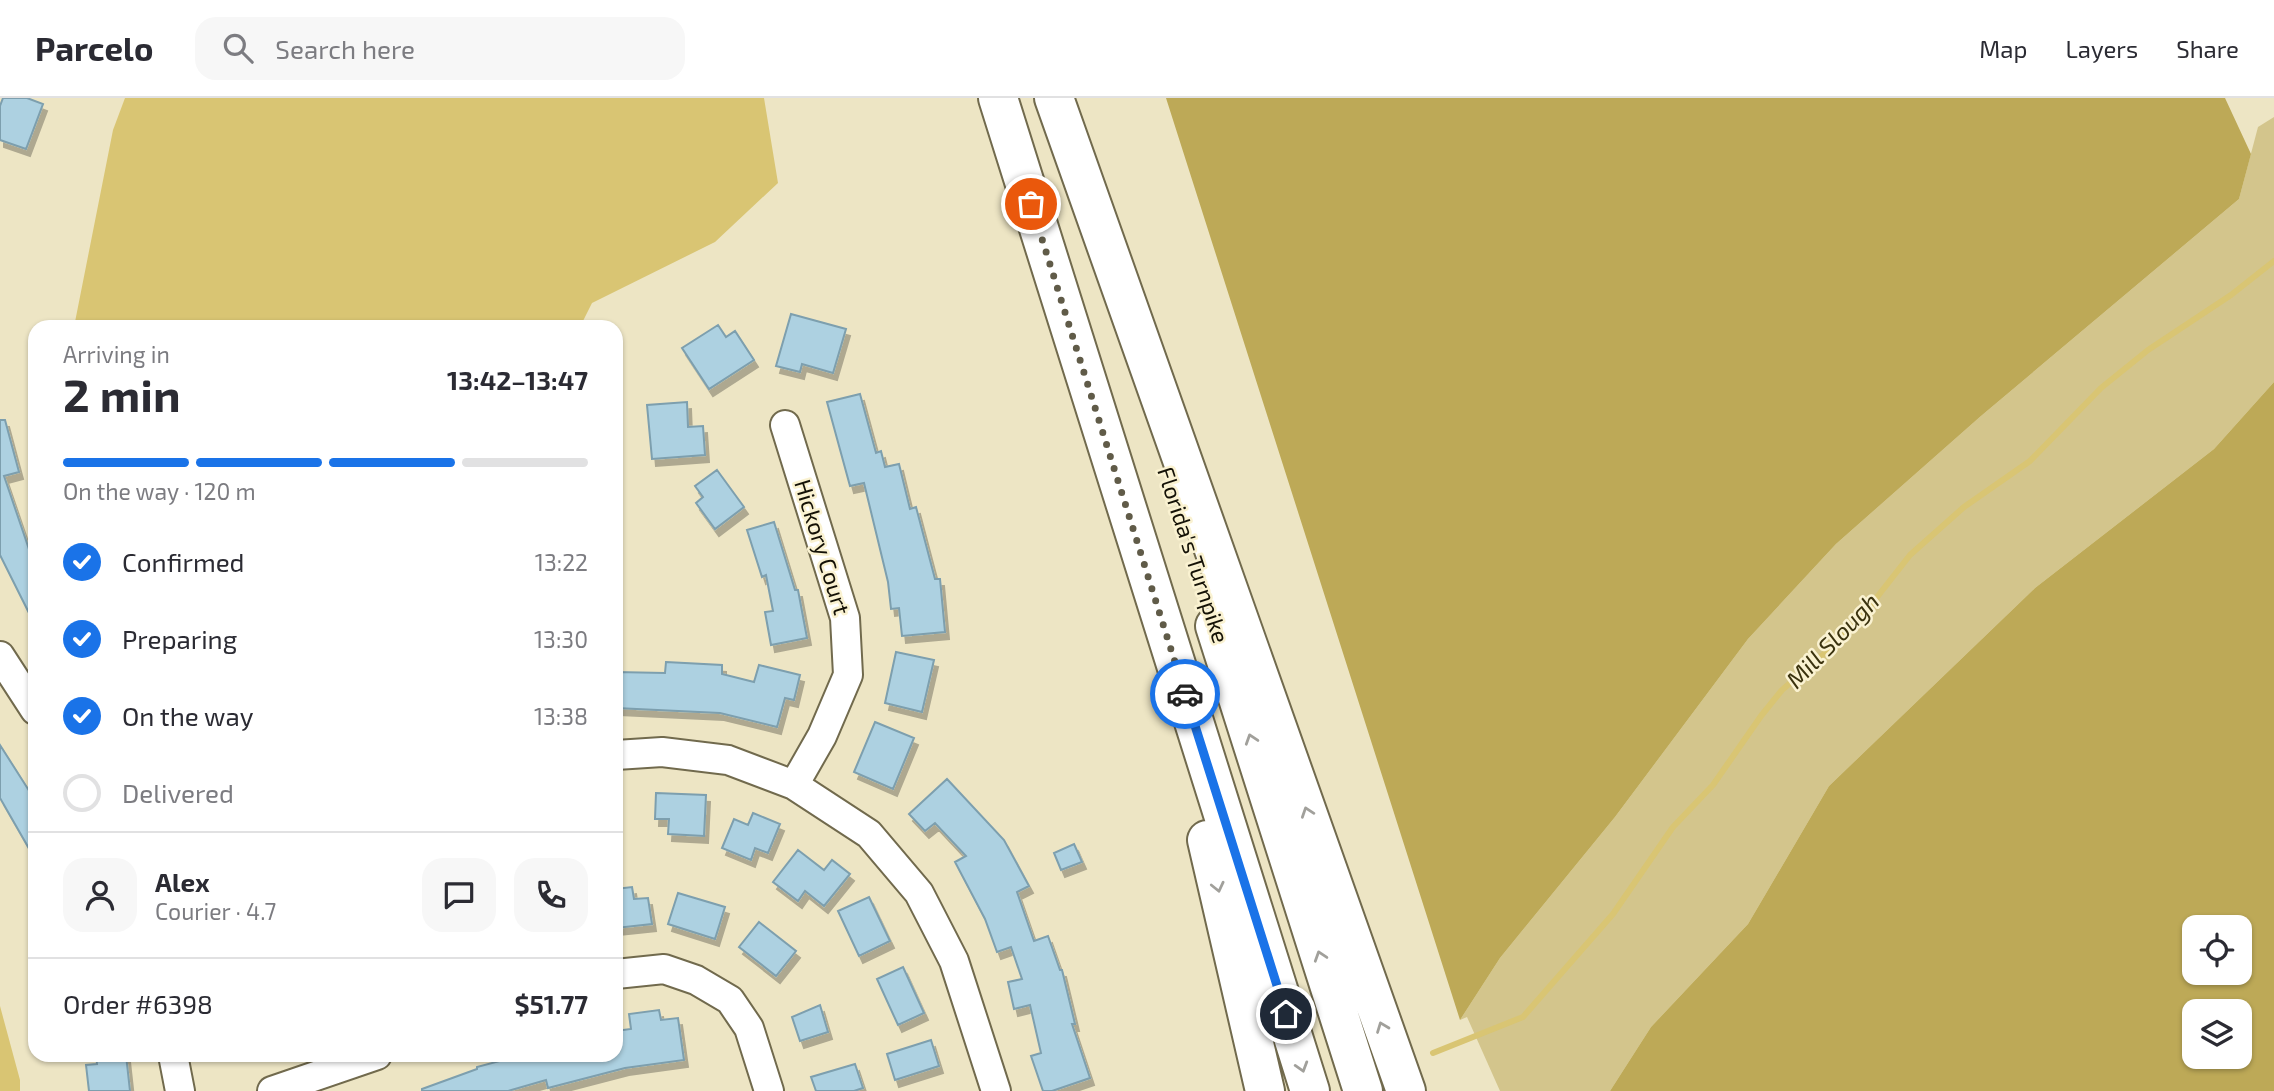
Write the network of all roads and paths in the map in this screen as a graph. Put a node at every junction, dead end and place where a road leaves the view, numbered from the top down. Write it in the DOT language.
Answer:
graph roads {
  1 [pos="998,98"];
  2 [pos="1053,98"];
  3 [pos="785,425"];
  4 [pos="1164,628"];
  5 [pos="0,656"];
  6 [pos="28,699"];
  7 [pos="623,755"];
  8 [pos="794,785"];
  9 [pos="623,973"];
  10 [pos="174,1062"];
  11 [pos="357,1062"];
  12 [pos="180,1091"];
  13 [pos="272,1091"];
  14 [pos="769,1091"];
  15 [pos="996,1091"];
  16 [pos="1265,1091"];
  17 [pos="1310,1091"];
  18 [pos="1363,1091"];
  19 [pos="1406,1091"];
  1 -- 4 [label="highway"];
  18 -- 2 [label="highway, Florida's Turnpike, one-way"];
  19 -- 2 [label="highway, one-way"];
  3 -- 8 [label="street, Hickory Court"];
  4 -- 16 [label="highway, one-way"];
  4 -- 17 [label="highway, one-way"];
  5 -- 6 [label="street"];
  7 -- 8 [label="street"];
  8 -- 15 [label="street"];
  9 -- 14 [label="street"];
  10 -- 12 [label="street"];
  11 -- 13 [label="street"];
}
